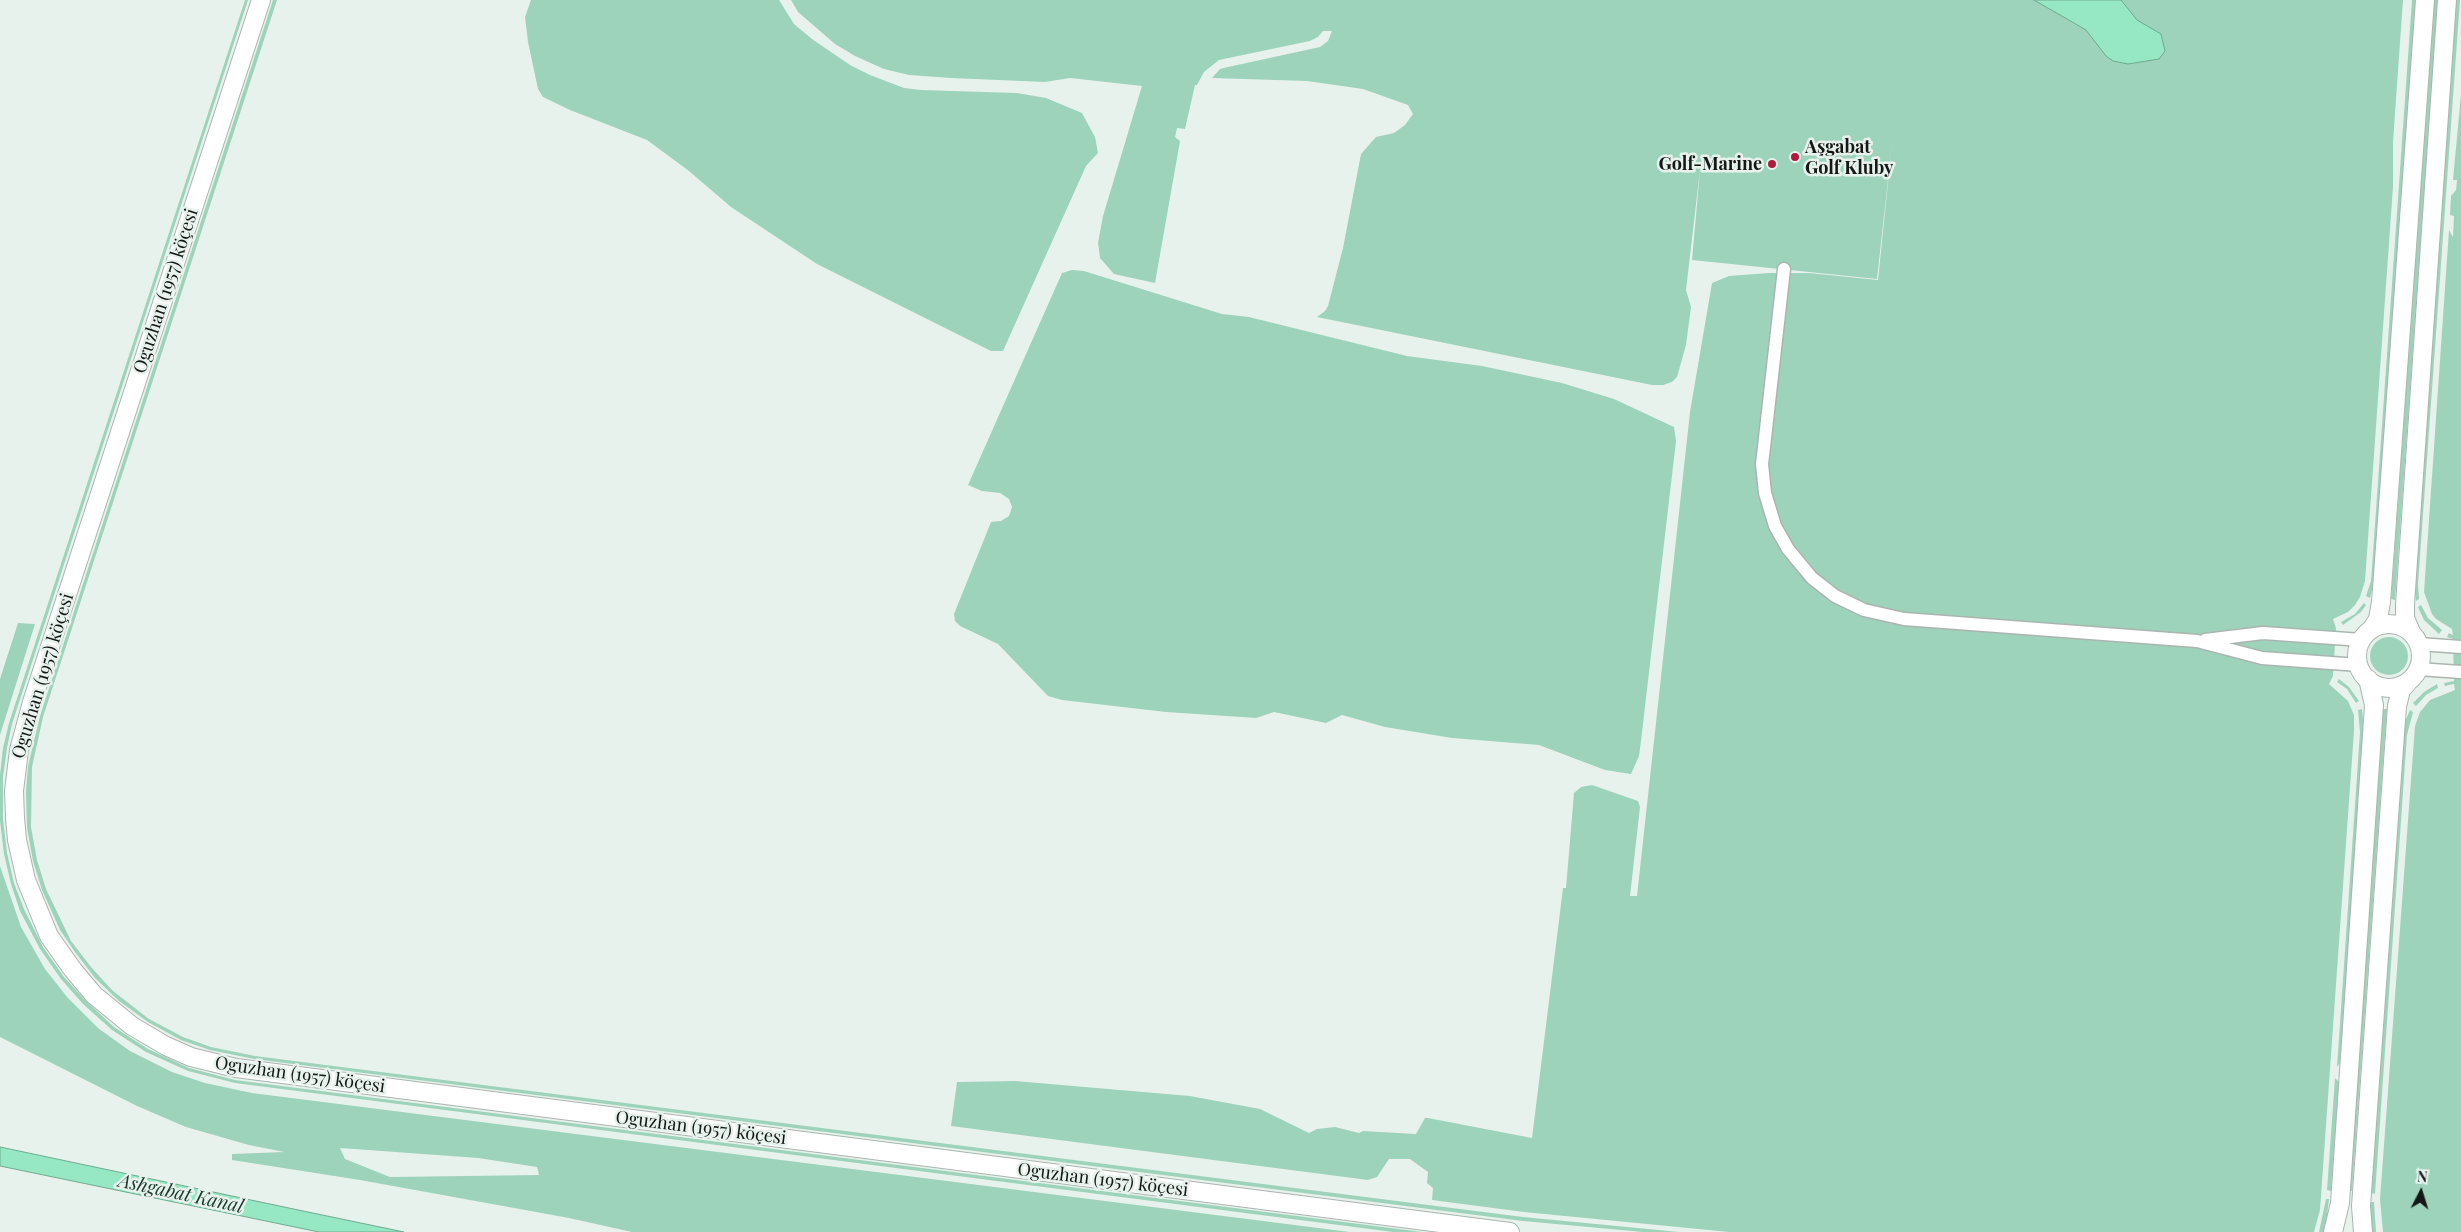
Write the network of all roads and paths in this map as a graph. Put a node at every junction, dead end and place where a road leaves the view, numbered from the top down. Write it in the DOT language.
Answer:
graph roads {
  1 [pos="261,0"];
  2 [pos="2426,0"];
  3 [pos="2446,0"];
  4 [pos="1784,269"];
  5 [pos="2366,635"];
  6 [pos="2415,638"];
  7 [pos="2197,641"];
  8 [pos="2461,647"];
  9 [pos="2363,672"];
  10 [pos="2461,672"];
  11 [pos="2413,675"];
  12 [pos="1510,1232"];
  13 [pos="2333,1232"];
  14 [pos="2363,1232"];
  1 -- 12 [label="street, Oguzhan (1957) köçesi"];
  2 -- 5 [label="street"];
  3 -- 6 [label="street"];
  4 -- 7 [label="street"];
  5 -- 6 [label="street"];
  5 -- 7 [label="street"];
  5 -- 9 [label="street"];
  6 -- 8 [label="street"];
  6 -- 11 [label="street"];
  7 -- 9 [label="street"];
  9 -- 11 [label="street"];
  9 -- 13 [label="street"];
  10 -- 11 [label="street"];
  11 -- 14 [label="street"];
}
